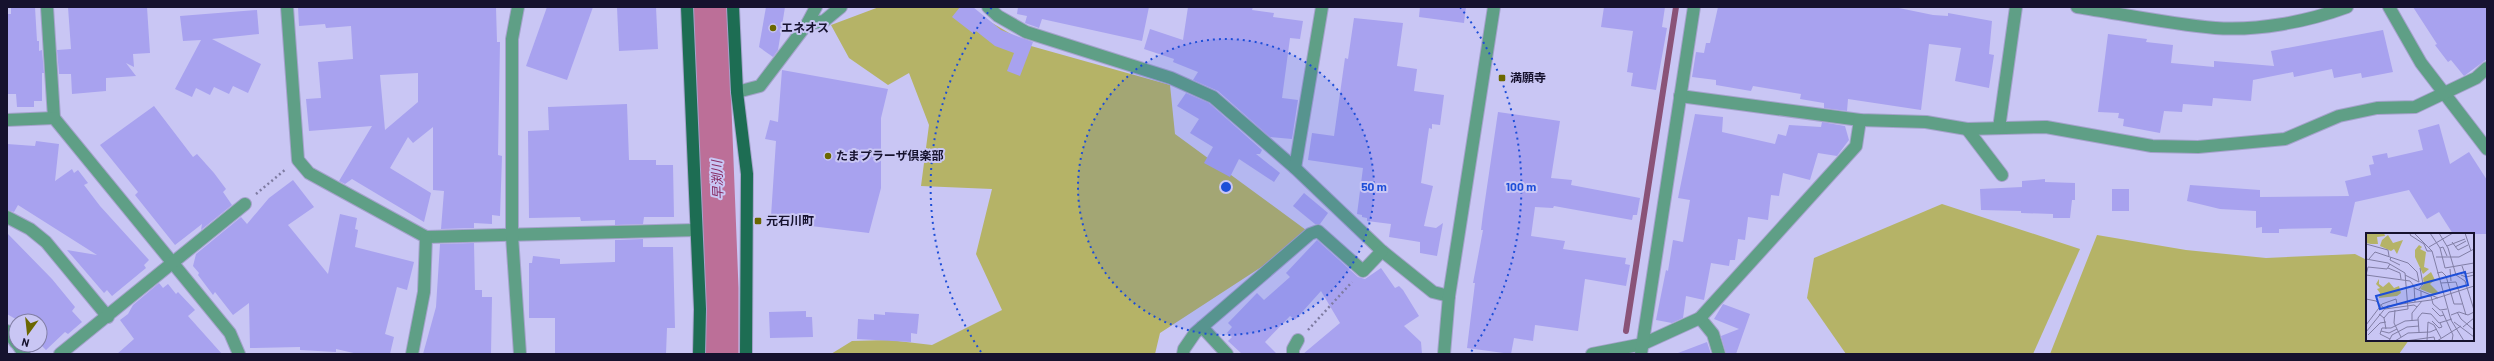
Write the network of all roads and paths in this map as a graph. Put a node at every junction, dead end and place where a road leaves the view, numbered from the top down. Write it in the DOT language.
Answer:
graph roads {
  1 [pos="46,7"];
  2 [pos="287,7"];
  3 [pos="518,7"];
  4 [pos="688,7"];
  5 [pos="733,7"];
  6 [pos="816,7"];
  7 [pos="841,7"];
  8 [pos="988,7"];
  9 [pos="1322,7"];
  10 [pos="1494,7"];
  11 [pos="1694,7"];
  12 [pos="2016,7"];
  13 [pos="2076,7"];
  14 [pos="2347,7"];
  15 [pos="2389,7"];
  16 [pos="807,24"];
  17 [pos="2487,68"];
  18 [pos="737,92"];
  19 [pos="2445,94"];
  20 [pos="1680,96"];
  21 [pos="54,118"];
  22 [pos="7,120"];
  23 [pos="1860,120"];
  24 [pos="1999,128"];
  25 [pos="1966,129"];
  26 [pos="2487,149"];
  27 [pos="287,168"];
  28 [pos="1295,168"];
  29 [pos="2002,175"];
  30 [pos="245,204"];
  31 [pos="7,217"];
  32 [pos="696,230"];
  33 [pos="512,236"];
  34 [pos="426,237"];
  35 [pos="1382,251"];
  36 [pos="173,263"];
  37 [pos="1363,271"];
  38 [pos="1449,296"];
  39 [pos="108,317"];
  40 [pos="1700,318"];
  41 [pos="1202,327"];
  42 [pos="1298,340"];
  43 [pos="1642,349"];
  44 [pos="1446,353"];
  45 [pos="60,354"];
  46 [pos="239,354"];
  47 [pos="412,354"];
  48 [pos="520,354"];
  49 [pos="699,354"];
  50 [pos="746,354"];
  51 [pos="1183,354"];
  52 [pos="1227,354"];
  53 [pos="1294,354"];
  54 [pos="1592,354"];
  55 [pos="1719,354"];
  1 -- 21 [label="street"];
  2 -- 34 [label="street"];
  3 -- 33 [label="street"];
  4 -- 32 [label="main road"];
  5 -- 18 [label="main road"];
  6 -- 16 [label="street"];
  7 -- 16 [label="street"];
  8 -- 28 [label="street"];
  9 -- 28 [label="street"];
  10 -- 38 [label="street"];
  11 -- 20 [label="street"];
  12 -- 24 [label="street"];
  13 -- 14 [label="street"];
  15 -- 19 [label="street"];
  16 -- 18 [label="street"];
  17 -- 19 [label="street"];
  18 -- 50 [label="main road"];
  19 -- 24 [label="street"];
  19 -- 26 [label="street"];
  20 -- 23 [label="street"];
  20 -- 43 [label="street"];
  21 -- 22 [label="street"];
  21 -- 36 [label="street"];
  23 -- 25 [label="street"];
  23 -- 40 [label="street"];
  24 -- 25 [label="street"];
  25 -- 29 [label="street"];
  27 -- 30 [label="path"];
  28 -- 35 [label="street"];
  30 -- 36 [label="street"];
  31 -- 39 [label="street"];
  32 -- 33 [label="street"];
  32 -- 49 [label="main road"];
  33 -- 34 [label="street"];
  33 -- 48 [label="street"];
  34 -- 47 [label="street"];
  35 -- 37 [label="street"];
  35 -- 38 [label="street"];
  36 -- 39 [label="street"];
  36 -- 46 [label="street"];
  37 -- 41 [label="street"];
  37 -- 42 [label="path"];
  38 -- 44 [label="street"];
  39 -- 45 [label="street"];
  40 -- 43 [label="street"];
  40 -- 55 [label="street"];
  41 -- 51 [label="street"];
  41 -- 52 [label="street"];
  42 -- 53 [label="street"];
  43 -- 54 [label="street"];
}
